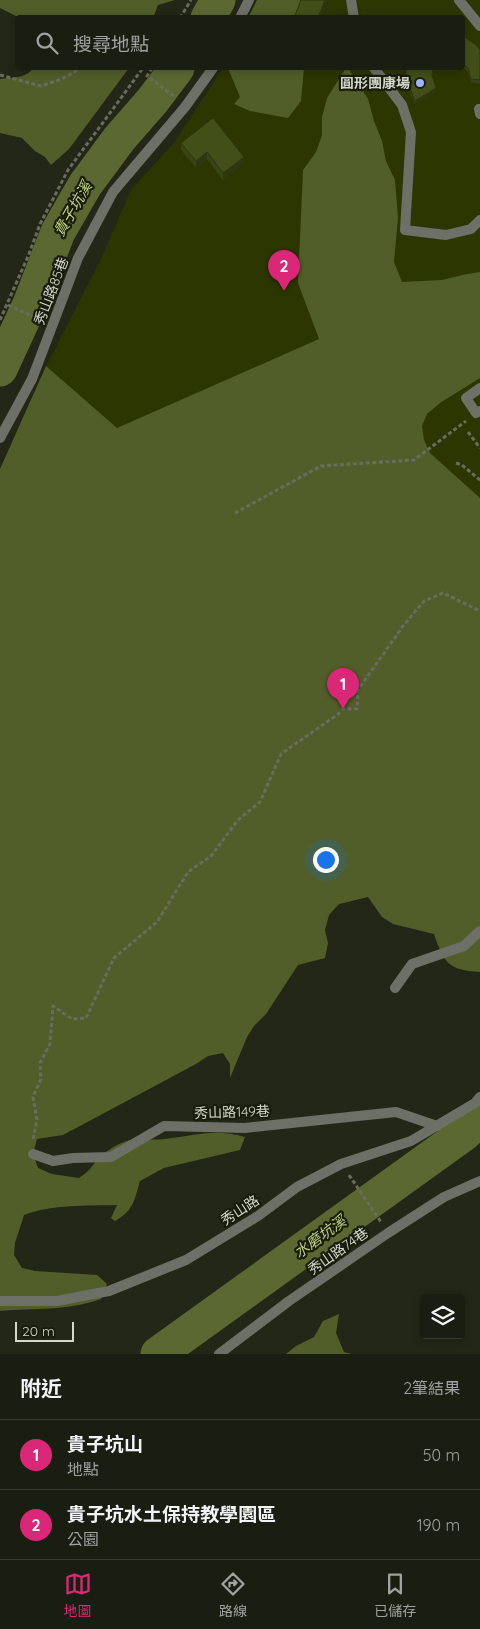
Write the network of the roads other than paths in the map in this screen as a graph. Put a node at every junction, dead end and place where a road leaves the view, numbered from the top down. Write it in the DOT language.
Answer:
graph roads {
  1 [pos="249,0"];
  2 [pos="352,0"];
  3 [pos="459,0"];
  4 [pos="242,15"];
  5 [pos="354,15"];
  6 [pos="480,26"];
  7 [pos="212,70"];
  8 [pos="376,70"];
  9 [pos="480,220"];
  10 [pos="480,388"];
  11 [pos="478,412"];
  12 [pos="0,438"];
  13 [pos="480,932"];
  14 [pos="395,988"];
  15 [pos="480,1097"];
  16 [pos="437,1126"];
  17 [pos="33,1154"];
  18 [pos="480,1182"];
  19 [pos="0,1301"];
  20 [pos="220,1354"];
  1 -- 4 [label="street"];
  2 -- 5 [label="street"];
  3 -- 6 [label="street"];
  7 -- 12 [label="street, 秀山路85巷"];
  8 -- 9 [label="street"];
  10 -- 11 [label="street"];
  13 -- 14 [label="street"];
  15 -- 16 [label="street, 秀山路"];
  16 -- 17 [label="street, 秀山路149巷"];
  16 -- 19 [label="street, 秀山路"];
  18 -- 20 [label="street, 秀山路74巷"];
}
